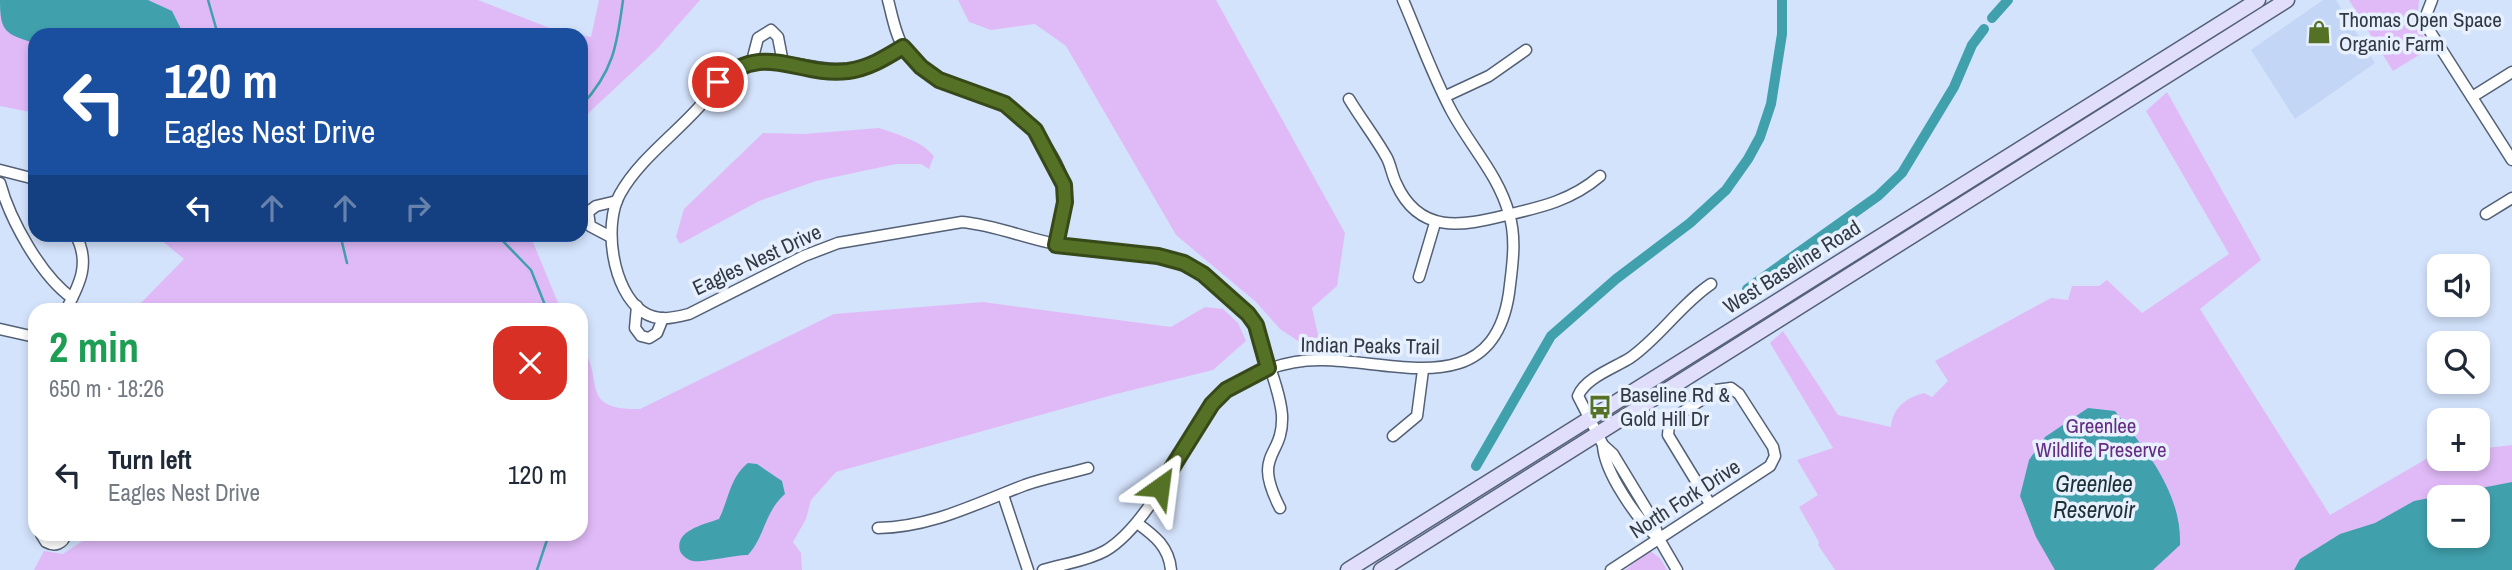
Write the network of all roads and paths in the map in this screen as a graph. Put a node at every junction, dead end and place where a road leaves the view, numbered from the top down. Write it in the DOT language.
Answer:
graph roads {
  1 [pos="888,0"];
  2 [pos="1403,0"];
  3 [pos="2258,0"];
  4 [pos="2287,0"];
  5 [pos="2432,0"];
  6 [pos="903,47"];
  7 [pos="1526,50"];
  8 [pos="752,61"];
  9 [pos="783,63"];
  10 [pos="2512,72"];
  11 [pos="1446,96"];
  12 [pos="2472,97"];
  13 [pos="1349,99"];
  14 [pos="2512,160"];
  15 [pos="0,170"];
  16 [pos="1600,176"];
  17 [pos="28,177"];
  18 [pos="1973,179"];
  19 [pos="0,183"];
  20 [pos="1982,194"];
  21 [pos="2512,198"];
  22 [pos="617,201"];
  23 [pos="2486,214"];
  24 [pos="1510,215"];
  25 [pos="1435,223"];
  26 [pos="609,236"];
  27 [pos="28,241"];
  28 [pos="29,242"];
  29 [pos="79,242"];
  30 [pos="1056,245"];
  31 [pos="1419,277"];
  32 [pos="1711,284"];
  33 [pos="72,298"];
  34 [pos="69,303"];
  35 [pos="637,306"];
  36 [pos="663,318"];
  37 [pos="0,329"];
  38 [pos="28,335"];
  39 [pos="1268,368"];
  40 [pos="1423,370"];
  41 [pos="1588,419"];
  42 [pos="1393,436"];
  43 [pos="1600,440"];
  44 [pos="1088,468"];
  45 [pos="1003,495"];
  46 [pos="1710,504"];
  47 [pos="1280,508"];
  48 [pos="1137,523"];
  49 [pos="878,528"];
  50 [pos="1659,539"];
  51 [pos="45,541"];
  52 [pos="63,541"];
  53 [pos="1028,570"];
  54 [pos="1043,570"];
  55 [pos="1171,570"];
  56 [pos="1348,570"];
  57 [pos="1381,570"];
  58 [pos="1611,570"];
  59 [pos="1677,570"];
  1 -- 6 [label="street"];
  2 -- 11 [label="street, Indian Peaks Trail"];
  3 -- 18 [label="main road, West Baseline Road"];
  4 -- 20 [label="main road, West Baseline Road"];
  5 -- 12 [label="street"];
  6 -- 9 [label="street"];
  6 -- 30 [label="street"];
  7 -- 11 [label="street"];
  8 -- 9 [label="street"];
  8 -- 9 [label="street"];
  8 -- 22 [label="street, Eagles Nest Drive"];
  10 -- 12 [label="street"];
  11 -- 24 [label="street, Indian Peaks Trail"];
  12 -- 14 [label="street"];
  13 -- 25 [label="street"];
  15 -- 17 [label="street"];
  16 -- 24 [label="street"];
  18 -- 20 [label="main road"];
  18 -- 41 [label="main road, West Baseline Road"];
  19 -- 27 [label="street"];
  20 -- 43 [label="main road, West Baseline Road"];
  21 -- 23 [label="street"];
  22 -- 26 [label="street, Eagles Nest Drive"];
  22 -- 26 [label="street, Eagles Nest Drive"];
  24 -- 25 [label="street"];
  24 -- 40 [label="street, Indian Peaks Trail"];
  25 -- 31 [label="street"];
  26 -- 35 [label="street, Eagles Nest Drive"];
  28 -- 33 [label="street"];
  29 -- 33 [label="street"];
  30 -- 36 [label="street, Eagles Nest Drive"];
  30 -- 39 [label="street, Eagles Nest Drive"];
  32 -- 41 [label="street"];
  33 -- 34 [label="street"];
  35 -- 36 [label="street"];
  35 -- 36 [label="street, Eagles Nest Drive"];
  37 -- 38 [label="street"];
  39 -- 40 [label="street, Indian Peaks Trail"];
  39 -- 47 [label="street, Eagles Nest Drive"];
  39 -- 48 [label="street, Indian Peaks Trail"];
  40 -- 42 [label="street"];
  41 -- 43 [label="street"];
  41 -- 56 [label="main road, West Baseline Road"];
  43 -- 50 [label="street"];
  43 -- 57 [label="main road, West Baseline Road"];
  44 -- 45 [label="street"];
  45 -- 49 [label="street"];
  45 -- 53 [label="street"];
  46 -- 46 [label="street, North Fork Drive"];
  46 -- 50 [label="street, North Fork Drive"];
  48 -- 54 [label="street, Indian Peaks Trail"];
  48 -- 55 [label="street"];
  50 -- 58 [label="street, North Fork Drive"];
  50 -- 59 [label="street"];
  51 -- 52 [label="street"];
}
